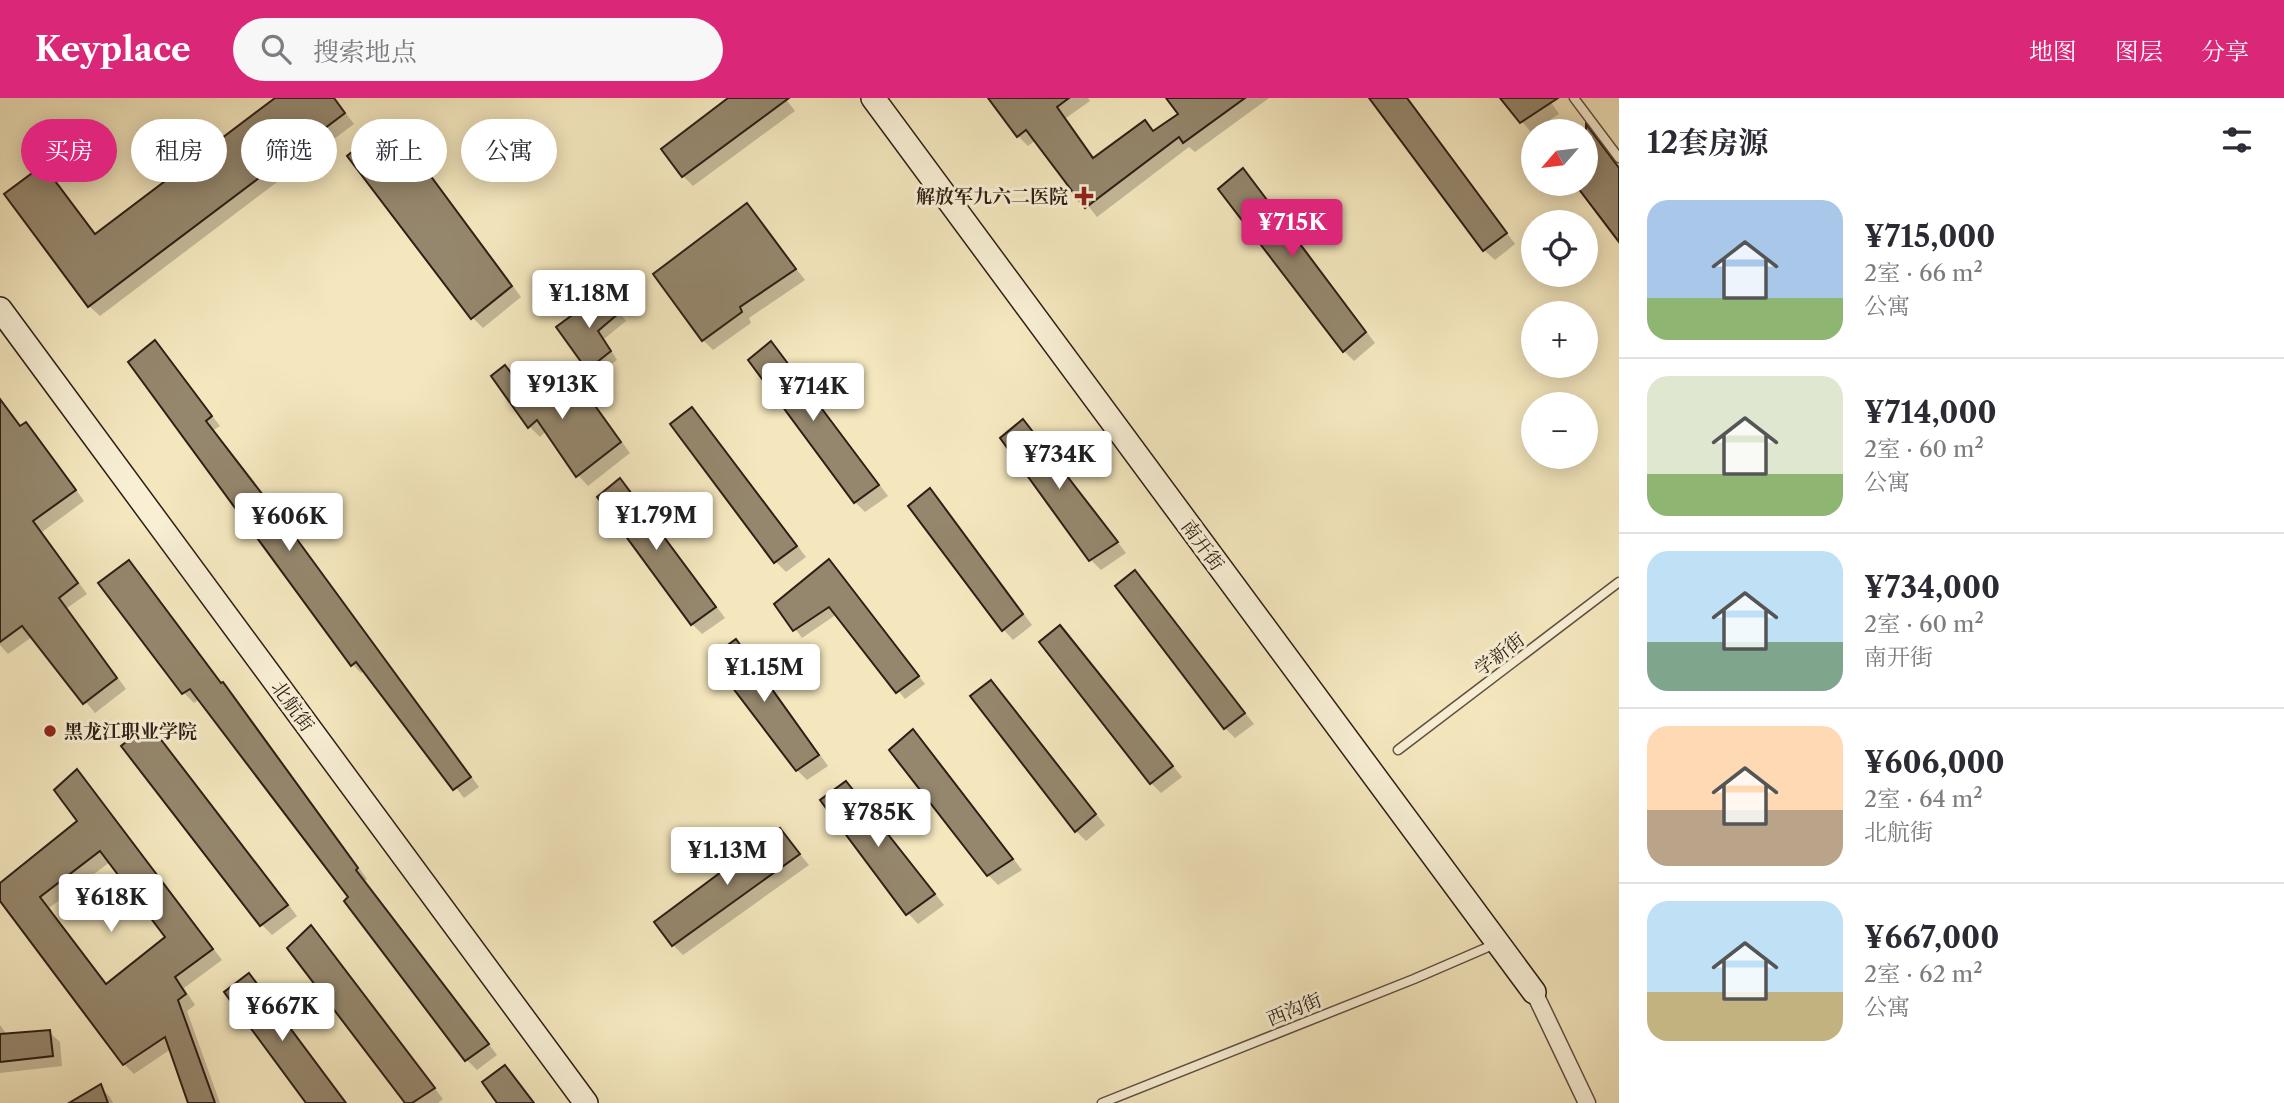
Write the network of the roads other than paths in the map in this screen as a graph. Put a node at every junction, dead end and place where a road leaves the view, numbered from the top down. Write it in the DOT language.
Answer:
graph roads {
  1 [pos="873,98"];
  2 [pos="1574,98"];
  3 [pos="1619,158"];
  4 [pos="0,309"];
  5 [pos="1619,582"];
  6 [pos="1398,750"];
  7 [pos="1497,943"];
  8 [pos="1534,992"];
  9 [pos="586,1103"];
  10 [pos="1102,1103"];
  11 [pos="1587,1103"];
  1 -- 7 [label="main road, 南开街"];
  2 -- 3 [label="lane"];
  4 -- 9 [label="main road, 北航街"];
  5 -- 6 [label="lane, 学新街"];
  7 -- 8 [label="main road, 南开街"];
  7 -- 10 [label="lane, 西沟街"];
  8 -- 11 [label="street"];
}
